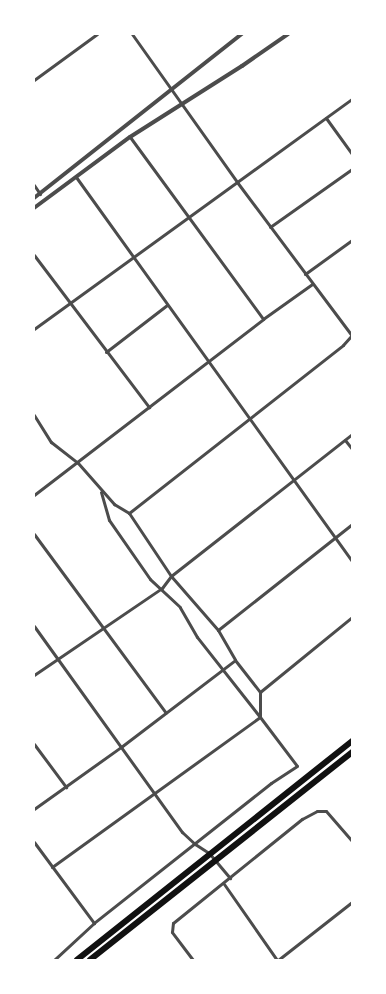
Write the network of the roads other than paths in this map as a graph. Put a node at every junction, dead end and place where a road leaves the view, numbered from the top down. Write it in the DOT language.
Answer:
graph roads {
  1 [pos="96,34"];
  2 [pos="132,34"];
  3 [pos="242,34"];
  4 [pos="288,34"];
  5 [pos="34,80"];
  6 [pos="172,91"];
  7 [pos="352,99"];
  8 [pos="181,105"];
  9 [pos="326,118"];
  10 [pos="130,137"];
  11 [pos="352,154"];
  12 [pos="352,169"];
  13 [pos="76,177"];
  14 [pos="237,182"];
  15 [pos="34,185"];
  16 [pos="40,194"];
  17 [pos="34,198"];
  18 [pos="34,208"];
  19 [pos="188,218"];
  20 [pos="270,227"];
  21 [pos="352,240"];
  22 [pos="34,255"];
  23 [pos="133,258"];
  24 [pos="305,274"];
  25 [pos="312,284"];
  26 [pos="69,303"];
  27 [pos="167,305"];
  28 [pos="263,319"];
  29 [pos="34,329"];
  30 [pos="352,336"];
  31 [pos="106,352"];
  32 [pos="210,361"];
  33 [pos="149,407"];
  34 [pos="34,414"];
  35 [pos="251,418"];
  36 [pos="352,434"];
  37 [pos="346,440"];
  38 [pos="352,449"];
  39 [pos="78,464"];
  40 [pos="294,478"];
  41 [pos="101,492"];
  42 [pos="34,496"];
  43 [pos="129,513"];
  44 [pos="352,524"];
  45 [pos="34,534"];
  46 [pos="335,539"];
  47 [pos="352,561"];
  48 [pos="171,576"];
  49 [pos="162,588"];
  50 [pos="352,617"];
  51 [pos="34,626"];
  52 [pos="102,627"];
  53 [pos="218,630"];
  54 [pos="57,657"];
  55 [pos="235,660"];
  56 [pos="222,670"];
  57 [pos="34,675"];
  58 [pos="260,692"];
  59 [pos="166,713"];
  60 [pos="260,717"];
  61 [pos="352,741"];
  62 [pos="34,744"];
  63 [pos="122,747"];
  64 [pos="352,752"];
  65 [pos="66,787"];
  66 [pos="154,792"];
  67 [pos="34,809"];
  68 [pos="352,841"];
  69 [pos="34,842"];
  70 [pos="194,844"];
  71 [pos="209,853"];
  72 [pos="216,860"];
  73 [pos="52,866"];
  74 [pos="230,878"];
  75 [pos="224,884"];
  76 [pos="352,902"];
  77 [pos="94,922"];
  78 [pos="54,960"];
  79 [pos="77,960"];
  80 [pos="90,960"];
  81 [pos="193,960"];
  82 [pos="278,960"];
  1 -- 5 [label="street"];
  2 -- 6 [label="street"];
  3 -- 6 [label="street"];
  4 -- 8 [label="street"];
  6 -- 8 [label="street"];
  6 -- 16 [label="street"];
  7 -- 9 [label="street"];
  8 -- 10 [label="street"];
  8 -- 14 [label="street"];
  9 -- 11 [label="street"];
  9 -- 14 [label="street"];
  10 -- 13 [label="street"];
  10 -- 19 [label="street"];
  12 -- 20 [label="street"];
  13 -- 18 [label="street"];
  13 -- 23 [label="street"];
  14 -- 19 [label="street"];
  14 -- 20 [label="street"];
  15 -- 16 [label="street"];
  16 -- 17 [label="street"];
  19 -- 23 [label="street"];
  19 -- 28 [label="street"];
  20 -- 24 [label="street"];
  21 -- 24 [label="street"];
  22 -- 26 [label="street"];
  23 -- 26 [label="street"];
  23 -- 27 [label="street"];
  24 -- 25 [label="street"];
  25 -- 28 [label="street"];
  25 -- 30 [label="street"];
  26 -- 29 [label="street"];
  26 -- 31 [label="street"];
  27 -- 31 [label="street"];
  27 -- 32 [label="street"];
  28 -- 32 [label="street"];
  30 -- 35 [label="street"];
  31 -- 33 [label="street"];
  32 -- 33 [label="street"];
  32 -- 35 [label="street"];
  33 -- 39 [label="street"];
  34 -- 39 [label="street"];
  35 -- 40 [label="street"];
  35 -- 43 [label="street"];
  36 -- 37 [label="street"];
  37 -- 38 [label="street"];
  37 -- 40 [label="street"];
  39 -- 41 [label="street"];
  39 -- 42 [label="street"];
  40 -- 46 [label="street"];
  40 -- 48 [label="street"];
  41 -- 43 [label="street"];
  41 -- 49 [label="street"];
  43 -- 48 [label="street"];
  44 -- 46 [label="street"];
  45 -- 52 [label="street"];
  46 -- 47 [label="street"];
  46 -- 53 [label="street"];
  48 -- 49 [label="street"];
  48 -- 53 [label="street"];
  49 -- 52 [label="street"];
  49 -- 56 [label="street"];
  50 -- 58 [label="street"];
  51 -- 54 [label="street"];
  52 -- 54 [label="street"];
  52 -- 59 [label="street"];
  53 -- 55 [label="street"];
  54 -- 57 [label="street"];
  54 -- 63 [label="street"];
  55 -- 56 [label="street"];
  55 -- 58 [label="street"];
  56 -- 59 [label="street"];
  56 -- 60 [label="street"];
  58 -- 60 [label="street"];
  59 -- 63 [label="street"];
  60 -- 66 [label="street"];
  60 -- 70 [label="street"];
  61 -- 71 [label="highway"];
  62 -- 65 [label="street"];
  63 -- 65 [label="street"];
  63 -- 66 [label="street"];
  64 -- 72 [label="highway"];
  65 -- 67 [label="street"];
  66 -- 70 [label="street"];
  66 -- 73 [label="street"];
  68 -- 74 [label="street"];
  69 -- 73 [label="street"];
  70 -- 71 [label="street"];
  70 -- 77 [label="street"];
  71 -- 72 [label="street"];
  71 -- 79 [label="highway"];
  72 -- 74 [label="street"];
  72 -- 80 [label="highway"];
  73 -- 77 [label="street"];
  74 -- 75 [label="street"];
  75 -- 81 [label="street"];
  75 -- 82 [label="street"];
  76 -- 82 [label="street"];
  77 -- 78 [label="street"];
}
